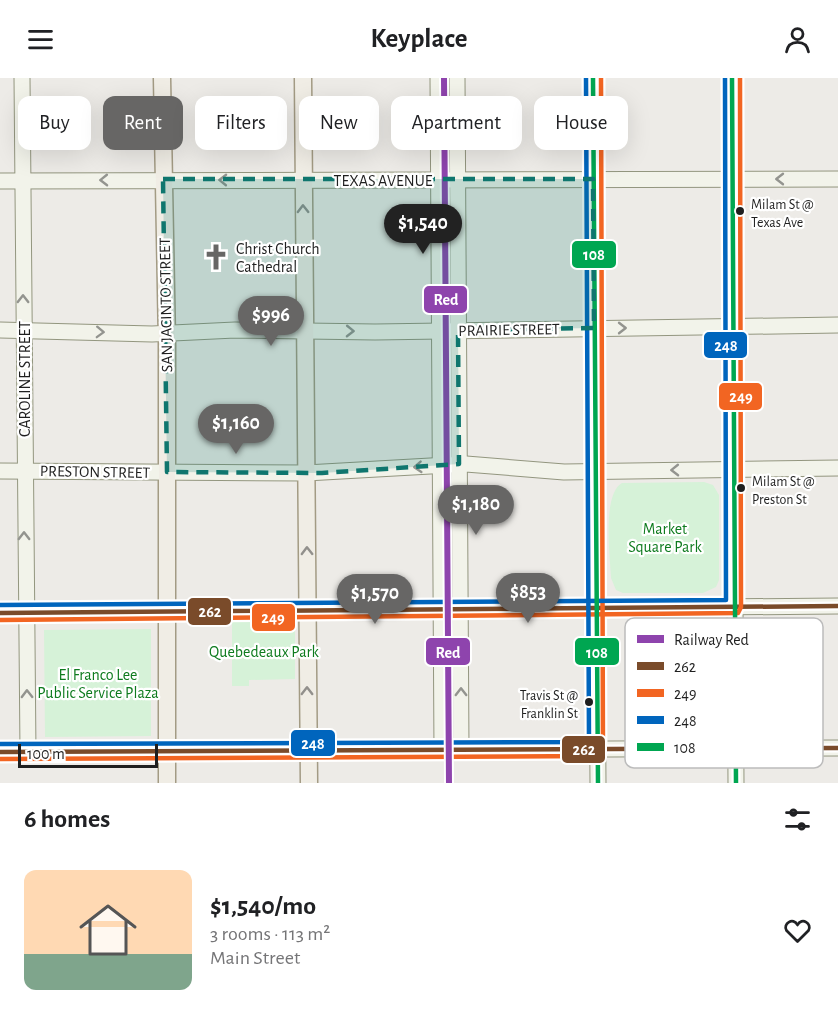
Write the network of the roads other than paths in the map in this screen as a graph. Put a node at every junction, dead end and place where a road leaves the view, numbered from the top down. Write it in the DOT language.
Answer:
graph roads {
  1 [pos="22,78"];
  2 [pos="162,78"];
  3 [pos="303,78"];
  4 [pos="438,78"];
  5 [pos="457,78"];
  6 [pos="592,78"];
  7 [pos="732,78"];
  8 [pos="163,179"];
  9 [pos="732,179"];
  10 [pos="838,179"];
  11 [pos="439,180"];
  12 [pos="457,180"];
  13 [pos="593,180"];
  14 [pos="0,181"];
  15 [pos="22,181"];
  16 [pos="302,181"];
  17 [pos="838,325"];
  18 [pos="733,327"];
  19 [pos="594,328"];
  20 [pos="0,330"];
  21 [pos="23,330"];
  22 [pos="304,330"];
  23 [pos="440,330"];
  24 [pos="458,330"];
  25 [pos="166,333"];
  26 [pos="459,464"];
  27 [pos="441,465"];
  28 [pos="838,468"];
  29 [pos="734,469"];
  30 [pos="0,471"];
  31 [pos="24,471"];
  32 [pos="167,472"];
  33 [pos="595,472"];
  34 [pos="306,473"];
  35 [pos="838,606"];
  36 [pos="596,607"];
  37 [pos="734,607"];
  38 [pos="442,608"];
  39 [pos="460,608"];
  40 [pos="307,609"];
  41 [pos="166,611"];
  42 [pos="25,612"];
  43 [pos="0,613"];
  44 [pos="734,618"];
  45 [pos="309,749"];
  46 [pos="597,749"];
  47 [pos="625,749"];
  48 [pos="461,750"];
  49 [pos="167,751"];
  50 [pos="442,751"];
  51 [pos="0,752"];
  52 [pos="28,752"];
  53 [pos="167,783"];
  54 [pos="309,783"];
  55 [pos="598,783"];
  1 -- 15 [label="main road, CAROLINE STREET"];
  2 -- 8 [label="main road, SAN JACINTO STREET"];
  3 -- 16 [label="main road"];
  4 -- 11 [label="main road"];
  5 -- 12 [label="main road"];
  6 -- 13 [label="main road"];
  7 -- 9 [label="main road"];
  8 -- 15 [label="main road, TEXAS AVENUE, one-way"];
  16 -- 8 [label="main road, TEXAS AVENUE, one-way"];
  8 -- 25 [label="main road, SAN JACINTO STREET"];
  10 -- 9 [label="main road, TEXAS AVENUE, one-way"];
  9 -- 13 [label="main road, TEXAS AVENUE"];
  9 -- 18 [label="main road"];
  11 -- 12 [label="main road, TEXAS AVENUE"];
  11 -- 16 [label="main road, TEXAS AVENUE"];
  11 -- 23 [label="main road"];
  12 -- 13 [label="main road, TEXAS AVENUE"];
  12 -- 24 [label="main road"];
  13 -- 19 [label="main road"];
  14 -- 15 [label="main road, TEXAS AVENUE"];
  21 -- 15 [label="main road, CAROLINE STREET, one-way"];
  22 -- 16 [label="main road, one-way"];
  17 -- 18 [label="main road, PRAIRIE STREET"];
  19 -- 18 [label="main road, PRAIRIE STREET, one-way"];
  18 -- 29 [label="main road"];
  19 -- 24 [label="main road, PRAIRIE STREET"];
  19 -- 33 [label="main road"];
  20 -- 21 [label="main road, PRAIRIE STREET"];
  21 -- 25 [label="main road, PRAIRIE STREET, one-way"];
  21 -- 31 [label="main road, CAROLINE STREET"];
  22 -- 23 [label="main road, PRAIRIE STREET, one-way"];
  22 -- 25 [label="main road, PRAIRIE STREET"];
  22 -- 34 [label="main road"];
  23 -- 24 [label="main road, PRAIRIE STREET"];
  23 -- 27 [label="main road"];
  24 -- 26 [label="main road"];
  25 -- 32 [label="main road, SAN JACINTO STREET"];
  26 -- 27 [label="main road, PRESTON STREET"];
  26 -- 33 [label="main road, PRESTON STREET"];
  26 -- 39 [label="main road"];
  27 -- 34 [label="main road, PRESTON STREET, one-way"];
  27 -- 38 [label="main road"];
  28 -- 29 [label="main road, PRESTON STREET"];
  29 -- 33 [label="main road, PRESTON STREET, one-way"];
  29 -- 37 [label="main road"];
  30 -- 31 [label="main road, PRESTON STREET"];
  31 -- 32 [label="main road, PRESTON STREET"];
  42 -- 31 [label="main road, CAROLINE STREET, one-way"];
  32 -- 34 [label="main road, PRESTON STREET"];
  32 -- 41 [label="main road, SAN JACINTO STREET"];
  33 -- 36 [label="main road"];
  40 -- 34 [label="main road, one-way"];
  35 -- 37 [label="main road"];
  36 -- 37 [label="main road"];
  36 -- 39 [label="main road"];
  36 -- 46 [label="main road"];
  37 -- 44 [label="main road"];
  38 -- 39 [label="main road"];
  38 -- 40 [label="main road"];
  38 -- 50 [label="main road"];
  48 -- 39 [label="main road, one-way"];
  40 -- 41 [label="main road"];
  45 -- 40 [label="main road, one-way"];
  41 -- 42 [label="main road"];
  41 -- 49 [label="main road, SAN JACINTO STREET"];
  42 -- 43 [label="main road"];
  52 -- 42 [label="main road, CAROLINE STREET, one-way"];
  45 -- 49 [label="main road"];
  45 -- 50 [label="main road"];
  45 -- 54 [label="main road"];
  46 -- 47 [label="main road"];
  46 -- 48 [label="main road"];
  46 -- 55 [label="main road"];
  48 -- 50 [label="main road"];
  49 -- 52 [label="main road"];
  49 -- 53 [label="main road, SAN JACINTO STREET"];
  51 -- 52 [label="main road"];
}
